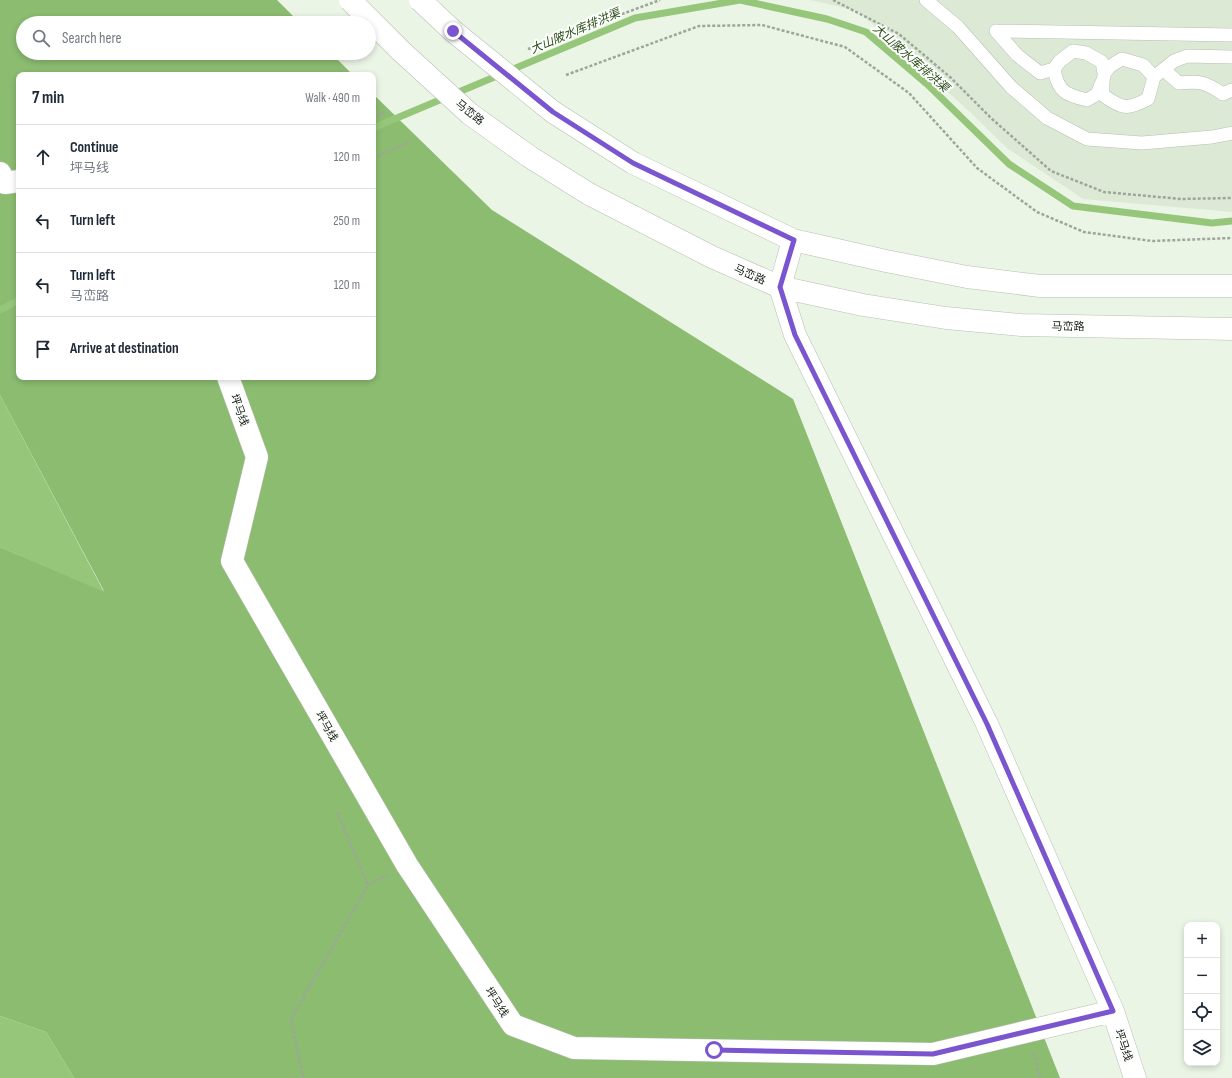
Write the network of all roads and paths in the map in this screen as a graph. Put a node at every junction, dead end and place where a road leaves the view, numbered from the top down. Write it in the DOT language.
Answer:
graph roads {
  1 [pos="350,0"];
  2 [pos="420,0"];
  3 [pos="660,0"];
  4 [pos="833,0"];
  5 [pos="926,0"];
  6 [pos="366,16"];
  7 [pos="376,26"];
  8 [pos="1232,35"];
  9 [pos="528,48"];
  10 [pos="1232,57"];
  11 [pos="1054,69"];
  12 [pos="1159,73"];
  13 [pos="566,75"];
  14 [pos="1103,77"];
  15 [pos="1232,90"];
  16 [pos="385,112"];
  17 [pos="376,116"];
  18 [pos="1232,133"];
  19 [pos="410,142"];
  20 [pos="376,157"];
  21 [pos="0,173"];
  22 [pos="16,181"];
  23 [pos="1232,198"];
  24 [pos="1232,238"];
  25 [pos="794,240"];
  26 [pos="1232,286"];
  27 [pos="780,287"];
  28 [pos="1232,329"];
  29 [pos="229,380"];
  30 [pos="337,812"];
  31 [pos="407,865"];
  32 [pos="368,885"];
  33 [pos="1113,1011"];
  34 [pos="303,1078"];
  35 [pos="1135,1078"];
  1 -- 6 [label="street, 马峦路, bridge"];
  2 -- 25 [label="street, bridge"];
  3 -- 9 [label="path"];
  4 -- 23 [label="path"];
  5 -- 18 [label="lane"];
  7 -- 27 [label="street, 马峦路, bridge"];
  8 -- 11 [label="lane"];
  10 -- 12 [label="lane"];
  11 -- 14 [label="lane"];
  11 -- 14 [label="lane"];
  12 -- 14 [label="lane"];
  12 -- 14 [label="lane"];
  12 -- 15 [label="lane"];
  13 -- 24 [label="path"];
  16 -- 17 [label="path"];
  19 -- 20 [label="path"];
  21 -- 22 [label="street"];
  25 -- 26 [label="street"];
  25 -- 27 [label="street"];
  27 -- 28 [label="street, 马峦路"];
  27 -- 33 [label="street"];
  29 -- 31 [label="street, 坪马线"];
  30 -- 32 [label="path"];
  31 -- 32 [label="path"];
  31 -- 33 [label="street, 坪马线"];
  32 -- 34 [label="path"];
  33 -- 35 [label="street, 坪马线"];
}
